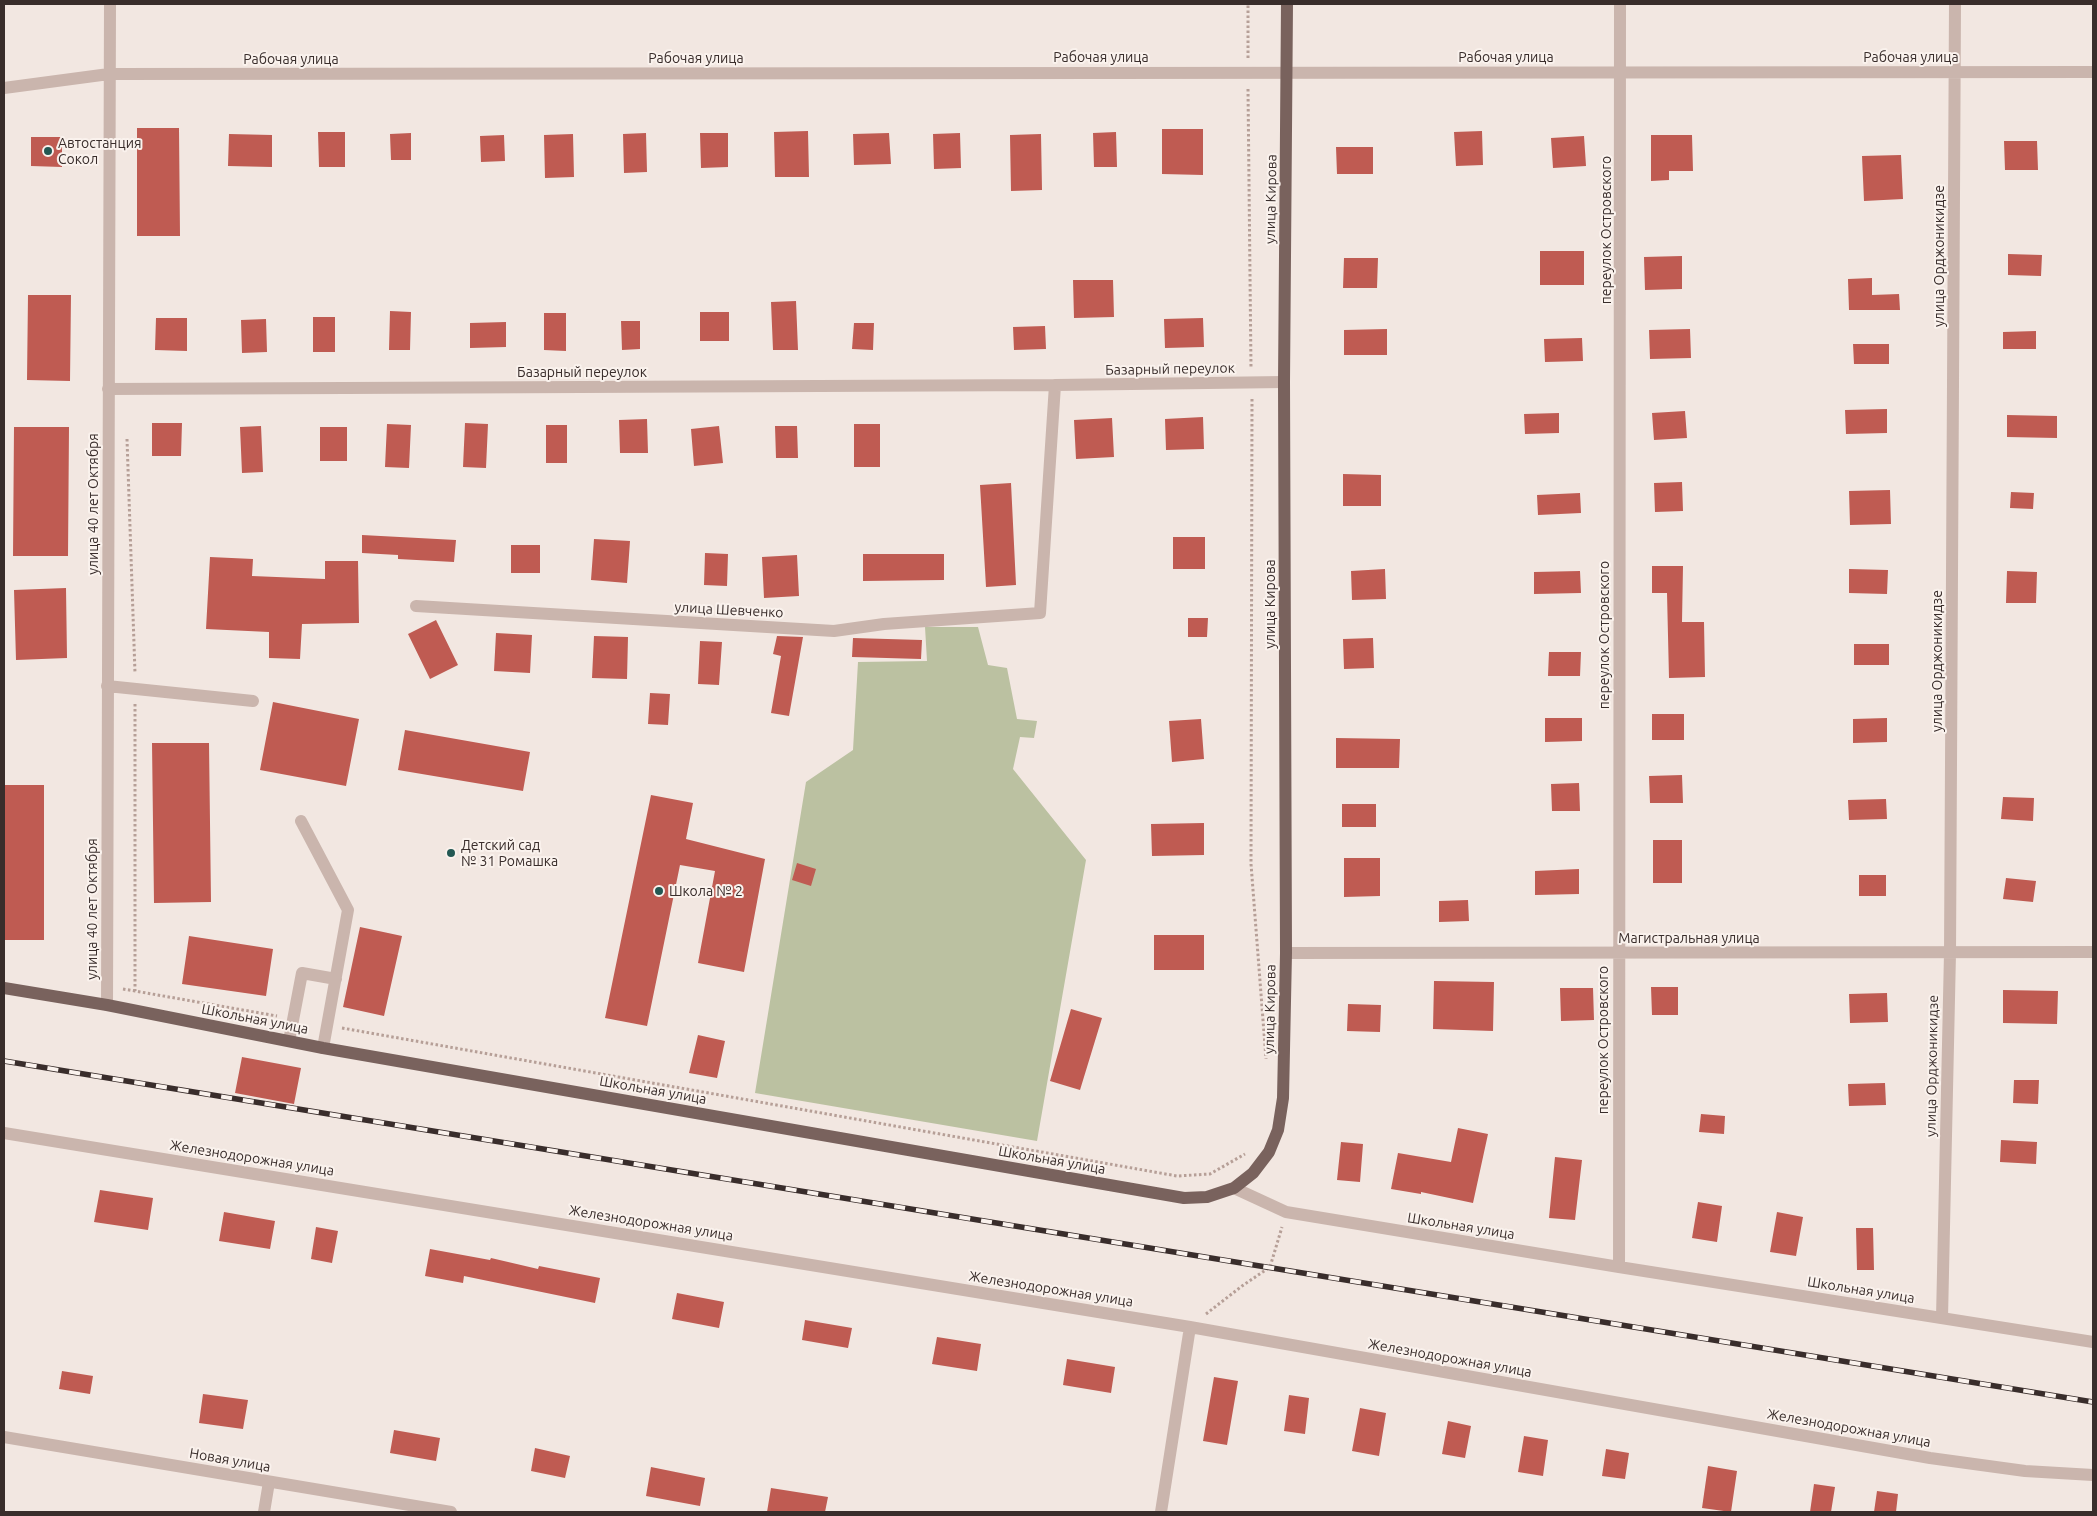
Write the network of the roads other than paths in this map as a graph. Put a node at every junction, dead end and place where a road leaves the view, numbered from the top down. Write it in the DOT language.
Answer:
graph roads {
  1 [pos="110,4"];
  2 [pos="1287,4"];
  3 [pos="1620,4"];
  4 [pos="1955,4"];
  5 [pos="1621,71"];
  6 [pos="1287,72"];
  7 [pos="1956,72"];
  8 [pos="2093,72"];
  9 [pos="110,74"];
  10 [pos="4,88"];
  11 [pos="1284,382"];
  12 [pos="1055,385"];
  13 [pos="108,389"];
  14 [pos="416,606"];
  15 [pos="107,686"];
  16 [pos="253,701"];
  17 [pos="301,821"];
  18 [pos="2093,952"];
  19 [pos="1286,953"];
  20 [pos="1618,953"];
  21 [pos="1950,953"];
  22 [pos="336,979"];
  23 [pos="4,988"];
  24 [pos="106,1005"];
  25 [pos="289,1041"];
  26 [pos="323,1048"];
  27 [pos="4,1132"];
  28 [pos="1234,1188"];
  29 [pos="1619,1267"];
  30 [pos="1942,1318"];
  31 [pos="1190,1327"];
  32 [pos="2093,1342"];
  33 [pos="4,1437"];
  34 [pos="2093,1475"];
  35 [pos="269,1482"];
  36 [pos="264,1512"];
  37 [pos="451,1512"];
  38 [pos="1161,1512"];
  1 -- 9 [label="street, улица 40 лет Октября"];
  2 -- 6 [label="main road, улица Кирова"];
  3 -- 5 [label="street, переулок Островского"];
  4 -- 7 [label="street, улица Орджоникидзе"];
  5 -- 6 [label="street, Рабочая улица"];
  5 -- 7 [label="street, Рабочая улица"];
  5 -- 20 [label="street, переулок Островского"];
  6 -- 9 [label="street, Рабочая улица"];
  6 -- 11 [label="main road, улица Кирова"];
  7 -- 8 [label="street, Рабочая улица"];
  7 -- 21 [label="street, улица Орджоникидзе"];
  9 -- 10 [label="street, Рабочая улица"];
  9 -- 13 [label="street, улица 40 лет Октября"];
  11 -- 12 [label="street, Базарный переулок"];
  11 -- 19 [label="main road, улица Кирова"];
  12 -- 13 [label="street, Базарный переулок"];
  12 -- 14 [label="street, улица Шевченко"];
  13 -- 15 [label="street, улица 40 лет Октября"];
  15 -- 16 [label="street"];
  15 -- 24 [label="street, улица 40 лет Октября"];
  17 -- 22 [label="street"];
  18 -- 21 [label="street, Магистральная улица"];
  19 -- 20 [label="street, Магистральная улица"];
  19 -- 28 [label="main road, улица Кирова"];
  20 -- 21 [label="street, Магистральная улица"];
  20 -- 29 [label="street, переулок Островского"];
  21 -- 30 [label="street, улица Орджоникидзе"];
  22 -- 25 [label="street"];
  22 -- 26 [label="street"];
  23 -- 24 [label="main road, Школьная улица"];
  24 -- 25 [label="main road, Школьная улица"];
  25 -- 26 [label="main road, Школьная улица"];
  26 -- 28 [label="main road, Школьная улица"];
  27 -- 31 [label="street, Железнодорожная улица"];
  28 -- 29 [label="street, Школьная улица"];
  29 -- 30 [label="street, Школьная улица"];
  30 -- 32 [label="street, Школьная улица"];
  31 -- 34 [label="street, Железнодорожная улица"];
  31 -- 38 [label="street"];
  33 -- 35 [label="street, Новая улица"];
  35 -- 36 [label="street"];
  35 -- 37 [label="street, Новая улица"];
}
